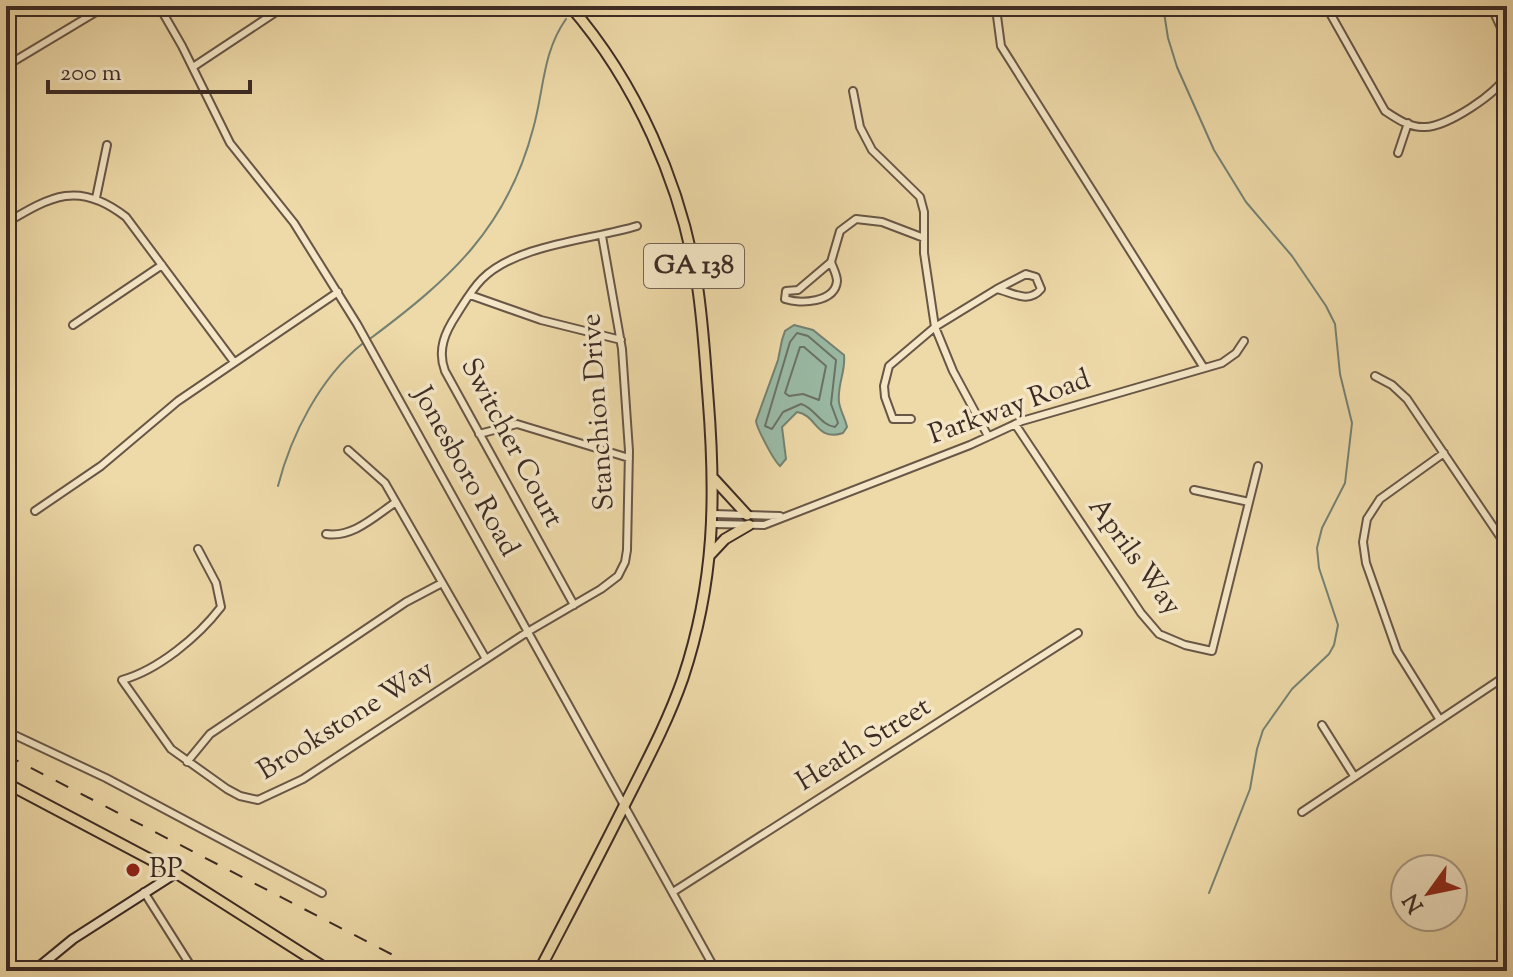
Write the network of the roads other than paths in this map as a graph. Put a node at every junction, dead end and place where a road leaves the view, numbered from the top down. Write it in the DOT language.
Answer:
graph roads {
  1 [pos="106,6"];
  2 [pos="159,6"];
  3 [pos="285,6"];
  4 [pos="570,6"];
  5 [pos="833,6"];
  6 [pos="843,6"];
  7 [pos="1326,6"];
  8 [pos="1491,6"];
  9 [pos="997,16"];
  10 [pos="1507,41"];
  11 [pos="6,66"];
  12 [pos="193,67"];
  13 [pos="1507,74"];
  14 [pos="853,91"];
  15 [pos="1408,123"];
  16 [pos="107,145"];
  17 [pos="1398,153"];
  18 [pos="96,198"];
  19 [pos="6,223"];
  20 [pos="637,226"];
  21 [pos="602,236"];
  22 [pos="924,238"];
  23 [pos="831,262"];
  24 [pos="162,265"];
  25 [pos="997,289"];
  26 [pos="338,292"];
  27 [pos="470,295"];
  28 [pos="73,325"];
  29 [pos="935,327"];
  30 [pos="621,340"];
  31 [pos="1244,341"];
  32 [pos="234,362"];
  33 [pos="1204,368"];
  34 [pos="1375,376"];
  35 [pos="911,419"];
  36 [pos="1015,424"];
  37 [pos="479,434"];
  38 [pos="988,436"];
  39 [pos="348,450"];
  40 [pos="1444,453"];
  41 [pos="629,458"];
  42 [pos="1258,466"];
  43 [pos="714,478"];
  44 [pos="1194,490"];
  45 [pos="396,502"];
  46 [pos="1249,502"];
  47 [pos="35,511"];
  48 [pos="713,519"];
  49 [pos="748,520"];
  50 [pos="326,534"];
  51 [pos="1507,547"];
  52 [pos="198,549"];
  53 [pos="710,555"];
  54 [pos="442,583"];
  55 [pos="574,605"];
  56 [pos="529,631"];
  57 [pos="1078,633"];
  58 [pos="486,659"];
  59 [pos="1507,675"];
  60 [pos="1440,720"];
  61 [pos="1322,725"];
  62 [pos="6,731"];
  63 [pos="187,762"];
  64 [pos="1354,776"];
  65 [pos="6,783"];
  66 [pos="625,804"];
  67 [pos="1302,812"];
  68 [pos="176,873"];
  69 [pos="144,892"];
  70 [pos="673,892"];
  71 [pos="322,893"];
  72 [pos="34,971"];
  73 [pos="194,971"];
  74 [pos="330,971"];
  75 [pos="539,971"];
  76 [pos="716,971"];
  1 -- 11 [label="street"];
  2 -- 12 [label="street, Jonesboro Road"];
  3 -- 12 [label="street"];
  4 -- 43 [label="main road, GA 138"];
  5 -- 6 [label="street"];
  7 -- 15 [label="street"];
  8 -- 10 [label="street"];
  9 -- 33 [label="street"];
  12 -- 26 [label="street, Jonesboro Road"];
  13 -- 15 [label="street"];
  14 -- 22 [label="street"];
  15 -- 17 [label="street"];
  16 -- 18 [label="street"];
  18 -- 19 [label="street"];
  18 -- 24 [label="street"];
  20 -- 21 [label="street, Switcher Court"];
  21 -- 27 [label="street, Switcher Court"];
  21 -- 30 [label="street, Stanchion Drive"];
  22 -- 23 [label="street"];
  22 -- 29 [label="street"];
  23 -- 23 [label="street"];
  24 -- 28 [label="street"];
  24 -- 32 [label="street"];
  25 -- 25 [label="street"];
  25 -- 29 [label="street"];
  26 -- 32 [label="street"];
  26 -- 56 [label="street, Jonesboro Road"];
  27 -- 30 [label="street"];
  27 -- 37 [label="street, Switcher Court"];
  29 -- 35 [label="street"];
  29 -- 38 [label="street"];
  30 -- 41 [label="street, Stanchion Drive"];
  31 -- 33 [label="street, Parkway Road"];
  32 -- 47 [label="street"];
  33 -- 36 [label="street, Parkway Road"];
  34 -- 40 [label="street"];
  36 -- 38 [label="street, Parkway Road"];
  36 -- 46 [label="street, Aprils Way"];
  37 -- 41 [label="street"];
  37 -- 55 [label="street, Switcher Court"];
  38 -- 49 [label="street, Parkway Road"];
  39 -- 45 [label="street"];
  40 -- 51 [label="street"];
  40 -- 60 [label="street"];
  41 -- 55 [label="street, Stanchion Drive"];
  42 -- 46 [label="street, Aprils Way"];
  43 -- 48 [label="main road, GA 138"];
  43 -- 49 [label="main road"];
  44 -- 46 [label="street"];
  45 -- 50 [label="street"];
  45 -- 54 [label="street"];
  48 -- 49 [label="street, Parkway Road"];
  48 -- 53 [label="main road, GA 138"];
  49 -- 53 [label="main road"];
  52 -- 63 [label="street, Brookstone Way"];
  53 -- 66 [label="main road, GA 138"];
  54 -- 58 [label="street"];
  54 -- 63 [label="street"];
  55 -- 56 [label="street, Stanchion Drive"];
  56 -- 58 [label="street, Brookstone Way"];
  56 -- 66 [label="street, Jonesboro Road"];
  57 -- 70 [label="street, Heath Street"];
  58 -- 63 [label="street, Brookstone Way"];
  59 -- 60 [label="street"];
  60 -- 64 [label="street"];
  61 -- 64 [label="street"];
  62 -- 71 [label="street"];
  64 -- 67 [label="street"];
  65 -- 68 [label="main road"];
  66 -- 70 [label="street, Jonesboro Road"];
  66 -- 75 [label="main road, GA 138"];
  68 -- 69 [label="street"];
  68 -- 74 [label="main road"];
  69 -- 72 [label="street"];
  69 -- 73 [label="street"];
  70 -- 76 [label="street, Jonesboro Road"];
}
